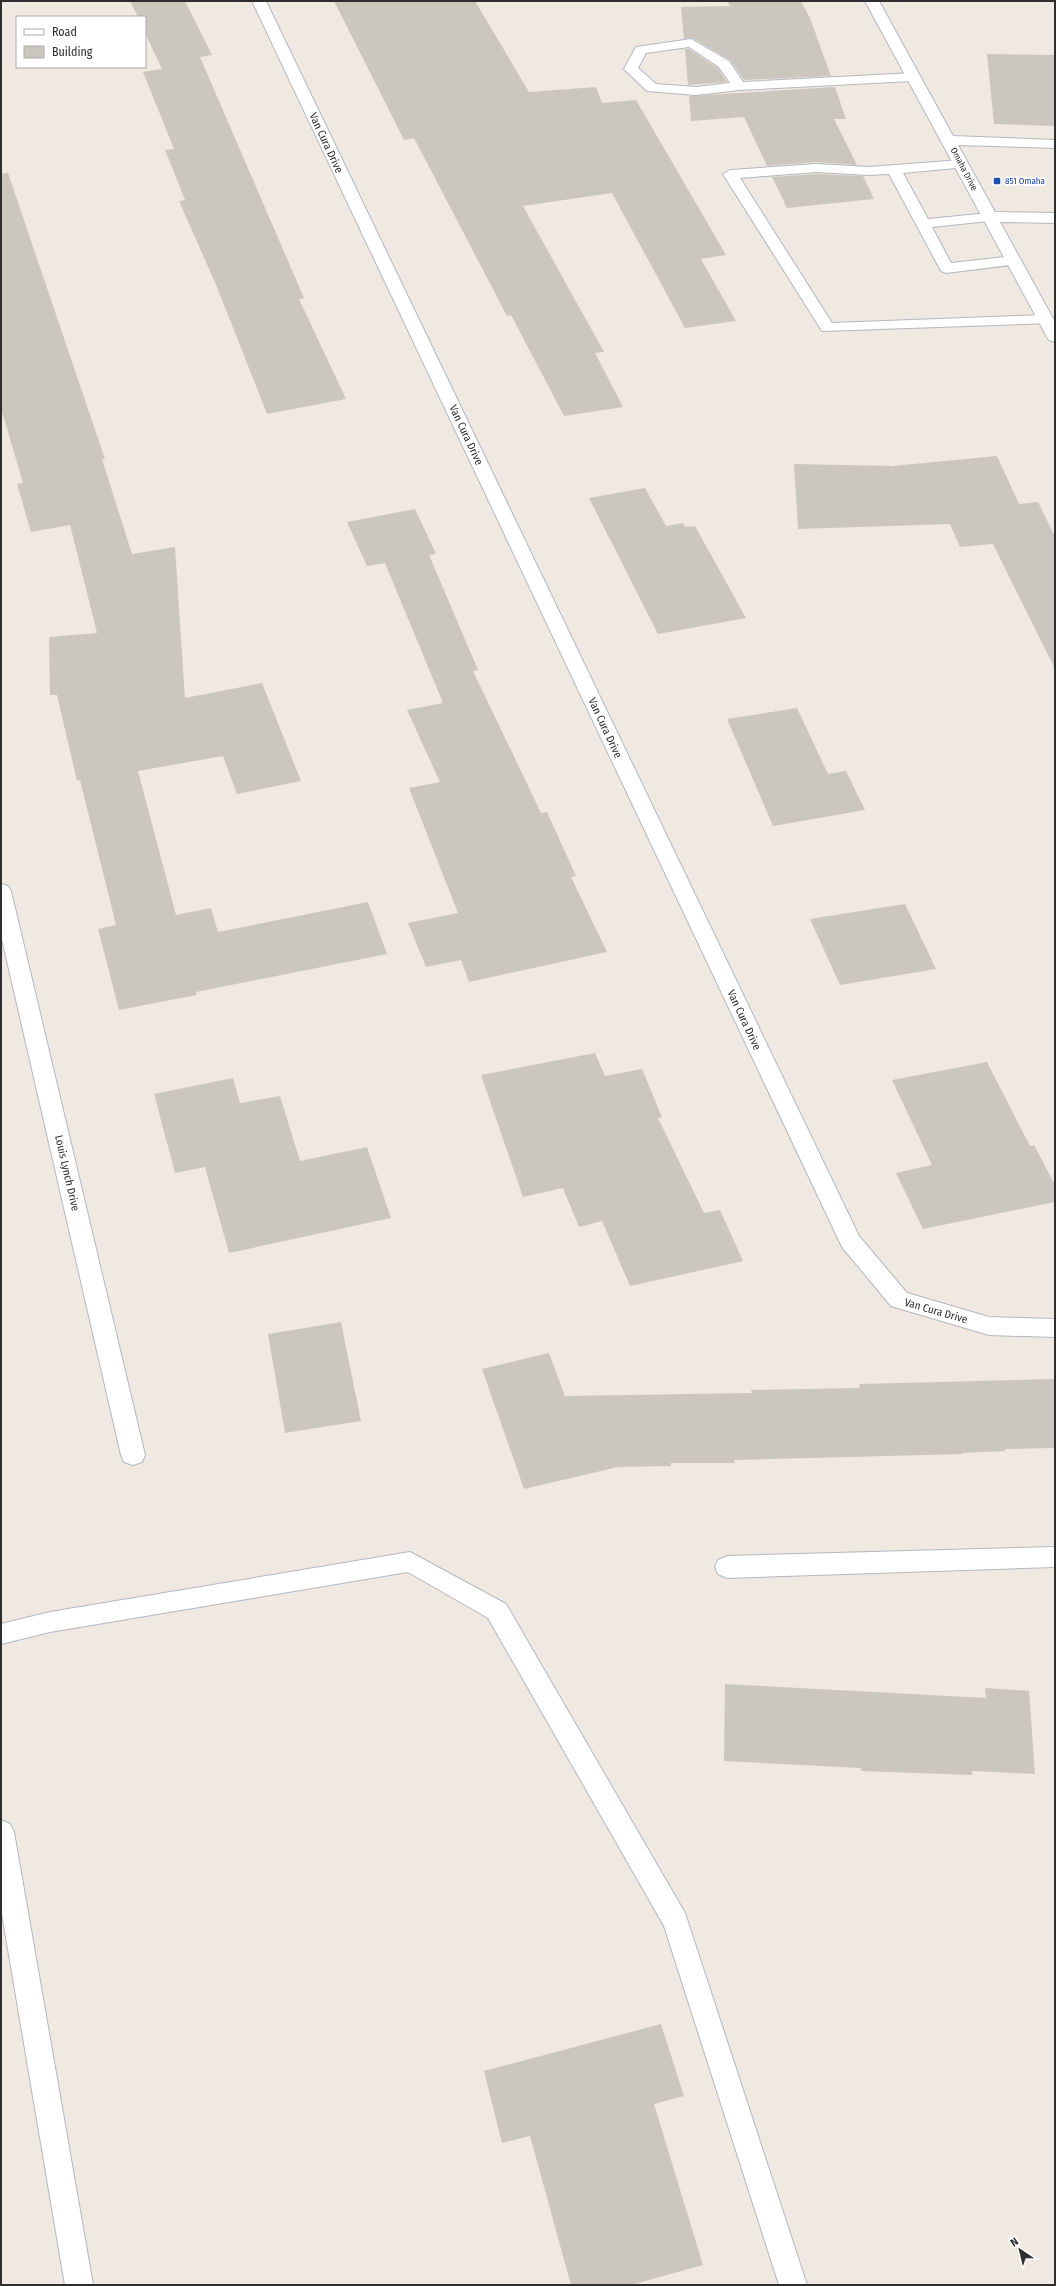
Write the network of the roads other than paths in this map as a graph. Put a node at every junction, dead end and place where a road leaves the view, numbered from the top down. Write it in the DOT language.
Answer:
graph roads {
  1 [pos="259,1"];
  2 [pos="872,1"];
  3 [pos="914,77"];
  4 [pos="739,86"];
  5 [pos="948,140"];
  6 [pos="1055,144"];
  7 [pos="961,164"];
  8 [pos="894,169"];
  9 [pos="989,217"];
  10 [pos="1055,218"];
  11 [pos="923,224"];
  12 [pos="1014,261"];
  13 [pos="1046,320"];
  14 [pos="1055,337"];
  15 [pos="1,892"];
  16 [pos="1055,1328"];
  17 [pos="133,1455"];
  18 [pos="1055,1557"];
  19 [pos="727,1567"];
  20 [pos="1,1634"];
  21 [pos="1,1832"];
  22 [pos="79,2285"];
  23 [pos="793,2285"];
  1 -- 16 [label="street, Van Cura Drive"];
  2 -- 3 [label="street, Omaha Drive"];
  3 -- 4 [label="lane"];
  3 -- 5 [label="street, Omaha Drive"];
  4 -- 4 [label="lane"];
  5 -- 6 [label="street"];
  5 -- 7 [label="street, Omaha Drive"];
  7 -- 8 [label="lane"];
  7 -- 9 [label="street, Omaha Drive"];
  8 -- 11 [label="lane"];
  8 -- 13 [label="lane"];
  9 -- 10 [label="street"];
  9 -- 11 [label="lane"];
  9 -- 12 [label="street, Omaha Drive"];
  11 -- 12 [label="lane"];
  12 -- 13 [label="street, Omaha Drive"];
  13 -- 14 [label="street, Omaha Drive"];
  15 -- 17 [label="street, Louis Lynch Drive"];
  18 -- 19 [label="street"];
  20 -- 23 [label="lane"];
  21 -- 22 [label="lane"];
}
